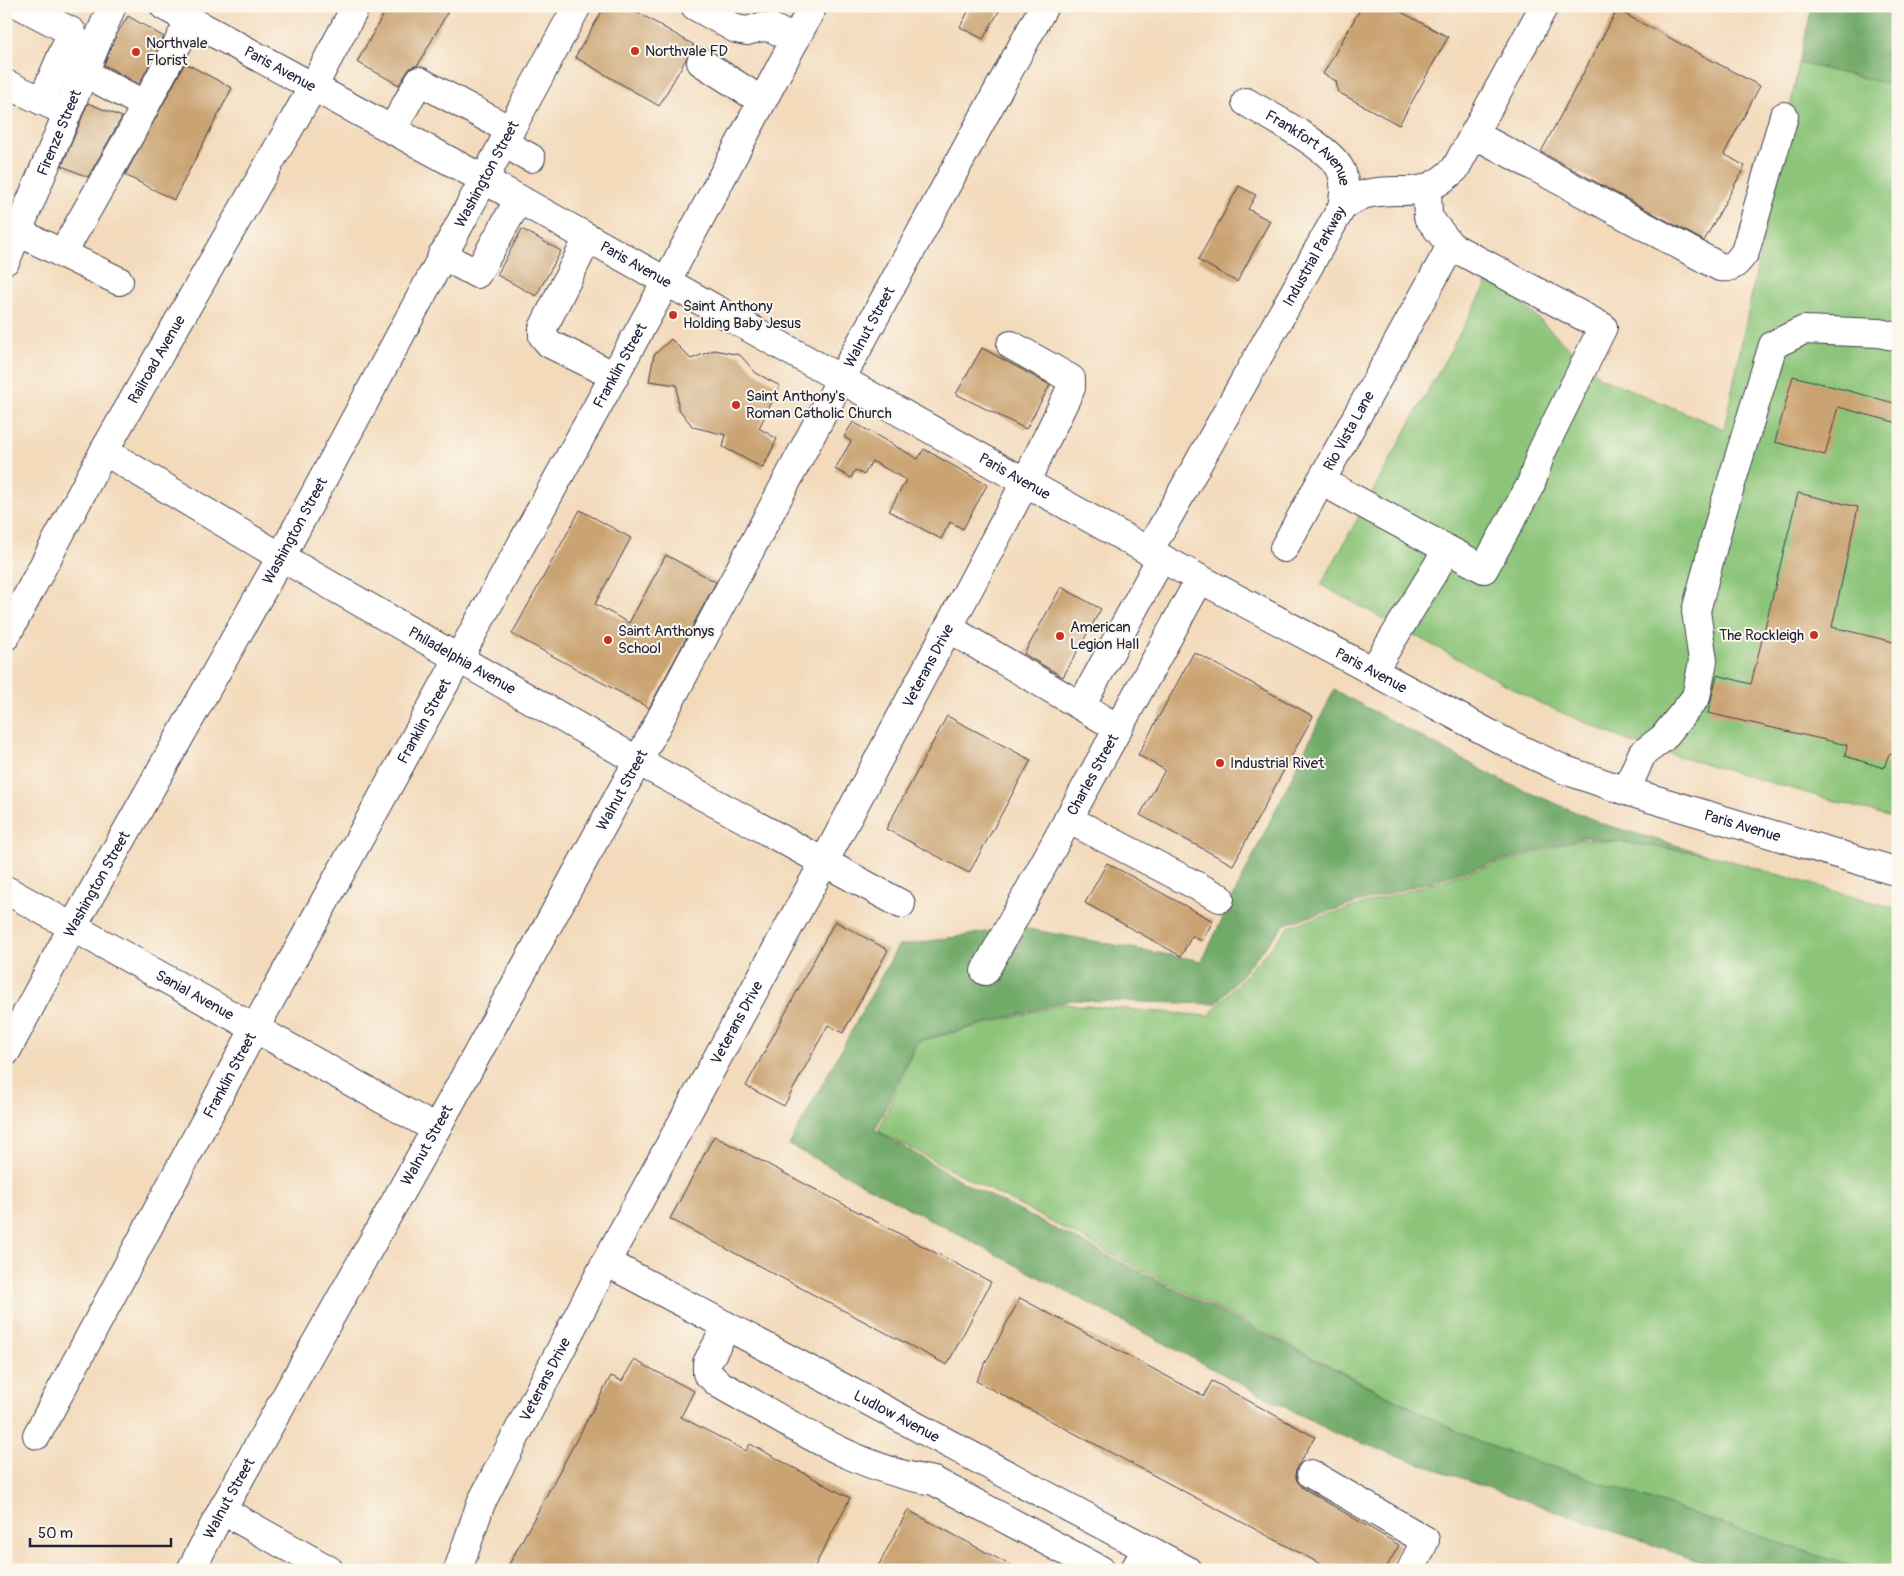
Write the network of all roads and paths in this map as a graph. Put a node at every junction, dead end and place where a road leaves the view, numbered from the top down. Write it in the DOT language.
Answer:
graph roads {
  1 [pos="10,6"];
  2 [pos="22,6"];
  3 [pos="112,6"];
  4 [pos="164,6"];
  5 [pos="356,6"];
  6 [pos="577,6"];
  7 [pos="695,6"];
  8 [pos="813,6"];
  9 [pos="1544,6"];
  10 [pos="1042,7"];
  11 [pos="6,12"];
  12 [pos="190,20"];
  13 [pos="795,40"];
  14 [pos="701,62"];
  15 [pos="85,72"];
  16 [pos="6,84"];
  17 [pos="313,87"];
  18 [pos="42,100"];
  19 [pos="762,101"];
  20 [pos="1246,102"];
  21 [pos="145,105"];
  22 [pos="68,112"];
  23 [pos="1784,116"];
  24 [pos="392,130"];
  25 [pos="1474,134"];
  26 [pos="506,137"];
  27 [pos="531,158"];
  28 [pos="483,179"];
  29 [pos="1427,190"];
  30 [pos="519,199"];
  31 [pos="1342,207"];
  32 [pos="18,232"];
  33 [pos="588,238"];
  34 [pos="1451,246"];
  35 [pos="62,254"];
  36 [pos="442,255"];
  37 [pos="6,260"];
  38 [pos="119,281"];
  39 [pos="666,282"];
  40 [pos="1898,337"];
  41 [pos="1010,345"];
  42 [pos="615,376"];
  43 [pos="841,379"];
  44 [pos="104,451"];
  45 [pos="1026,481"];
  46 [pos="1321,482"];
  47 [pos="1284,548"];
  48 [pos="1447,550"];
  49 [pos="1155,554"];
  50 [pos="280,557"];
  51 [pos="1200,579"];
  52 [pos="948,628"];
  53 [pos="6,636"];
  54 [pos="460,658"];
  55 [pos="1373,671"];
  56 [pos="1081,706"];
  57 [pos="1118,728"];
  58 [pos="638,761"];
  59 [pos="1626,791"];
  60 [pos="1068,819"];
  61 [pos="823,864"];
  62 [pos="1898,872"];
  63 [pos="6,890"];
  64 [pos="1220,898"];
  65 [pos="901,904"];
  66 [pos="72,928"];
  67 [pos="985,971"];
  68 [pos="255,1028"];
  69 [pos="6,1052"];
  70 [pos="436,1129"];
  71 [pos="606,1262"];
  72 [pos="727,1326"];
  73 [pos="36,1435"];
  74 [pos="954,1447"];
  75 [pos="1311,1474"];
  76 [pos="934,1481"];
  77 [pos="222,1510"];
  78 [pos="1140,1559"];
  79 [pos="460,1569"];
  80 [pos="191,1570"];
  81 [pos="329,1570"];
  82 [pos="1101,1570"];
  83 [pos="1187,1570"];
  84 [pos="1411,1570"];
  1 -- 11 [label="street"];
  2 -- 18 [label="street"];
  3 -- 15 [label="street, Firenze Street"];
  4 -- 12 [label="street, Paris Avenue"];
  5 -- 17 [label="street, Railroad Avenue"];
  6 -- 26 [label="street, Washington Street"];
  7 -- 13 [label="street"];
  8 -- 13 [label="street, Franklin Street"];
  9 -- 25 [label="street"];
  10 -- 43 [label="street, Walnut Street"];
  12 -- 17 [label="street, Paris Avenue"];
  12 -- 21 [label="street"];
  13 -- 19 [label="street, Franklin Street"];
  14 -- 19 [label="street"];
  15 -- 21 [label="street"];
  15 -- 22 [label="street, Firenze Street"];
  16 -- 18 [label="street"];
  17 -- 24 [label="street, Paris Avenue"];
  17 -- 44 [label="street, Railroad Avenue"];
  18 -- 22 [label="street"];
  19 -- 39 [label="street, Franklin Street"];
  20 -- 31 [label="street, Frankfort Avenue"];
  21 -- 35 [label="street"];
  22 -- 32 [label="street, Firenze Street"];
  23 -- 25 [label="street"];
  24 -- 26 [label="street"];
  24 -- 28 [label="street, Paris Avenue"];
  25 -- 29 [label="street"];
  26 -- 27 [label="street"];
  26 -- 28 [label="street, Washington Street"];
  28 -- 30 [label="street, Paris Avenue"];
  28 -- 36 [label="street, Washington Street"];
  29 -- 31 [label="street, Industrial Parkway"];
  29 -- 34 [label="street"];
  30 -- 33 [label="street, Paris Avenue"];
  30 -- 36 [label="street"];
  31 -- 49 [label="street, Industrial Parkway"];
  32 -- 35 [label="street"];
  32 -- 37 [label="street, Firenze Street"];
  33 -- 39 [label="street, Paris Avenue"];
  33 -- 42 [label="street"];
  34 -- 46 [label="street, Rio Vista Lane"];
  34 -- 48 [label="street, Rio Vista Lane"];
  35 -- 38 [label="street"];
  36 -- 50 [label="street, Washington Street"];
  39 -- 42 [label="street, Franklin Street"];
  39 -- 43 [label="street, Paris Avenue"];
  40 -- 59 [label="street"];
  41 -- 45 [label="street, Veterans Drive"];
  42 -- 54 [label="street, Franklin Street"];
  43 -- 45 [label="street, Paris Avenue"];
  43 -- 58 [label="street, Walnut Street"];
  44 -- 50 [label="street, Philadelphia Avenue"];
  44 -- 53 [label="street, Railroad Avenue"];
  45 -- 49 [label="street, Paris Avenue"];
  45 -- 52 [label="street, Veterans Drive"];
  46 -- 47 [label="street"];
  46 -- 48 [label="street, Rio Vista Lane"];
  48 -- 55 [label="street"];
  49 -- 51 [label="street, Paris Avenue"];
  49 -- 56 [label="street, Industrial Parkway"];
  50 -- 54 [label="street, Philadelphia Avenue"];
  50 -- 66 [label="street, Washington Street"];
  51 -- 55 [label="street, Paris Avenue"];
  51 -- 57 [label="street, Charles Street"];
  52 -- 56 [label="street"];
  52 -- 61 [label="street, Veterans Drive"];
  54 -- 58 [label="street, Philadelphia Avenue"];
  54 -- 68 [label="street, Franklin Street"];
  55 -- 59 [label="street, Paris Avenue"];
  56 -- 57 [label="street"];
  57 -- 60 [label="street, Charles Street"];
  58 -- 61 [label="street, Philadelphia Avenue"];
  58 -- 70 [label="street, Walnut Street"];
  59 -- 62 [label="street, Paris Avenue"];
  60 -- 64 [label="street"];
  60 -- 67 [label="street, Charles Street"];
  61 -- 65 [label="street, Philadelphia Avenue"];
  61 -- 71 [label="street, Veterans Drive"];
  63 -- 66 [label="street, Sanial Avenue"];
  66 -- 68 [label="street, Sanial Avenue"];
  66 -- 69 [label="street, Washington Street"];
  68 -- 70 [label="street, Sanial Avenue"];
  68 -- 73 [label="street, Franklin Street"];
  70 -- 77 [label="street, Walnut Street"];
  71 -- 72 [label="street, Ludlow Avenue"];
  71 -- 79 [label="street, Veterans Drive"];
  72 -- 74 [label="street, Ludlow Avenue"];
  72 -- 76 [label="street"];
  74 -- 76 [label="street"];
  74 -- 78 [label="street, Ludlow Avenue"];
  75 -- 84 [label="street"];
  76 -- 82 [label="street"];
  77 -- 80 [label="street, Walnut Street"];
  77 -- 81 [label="street"];
  78 -- 83 [label="street, Ludlow Avenue"];
}
